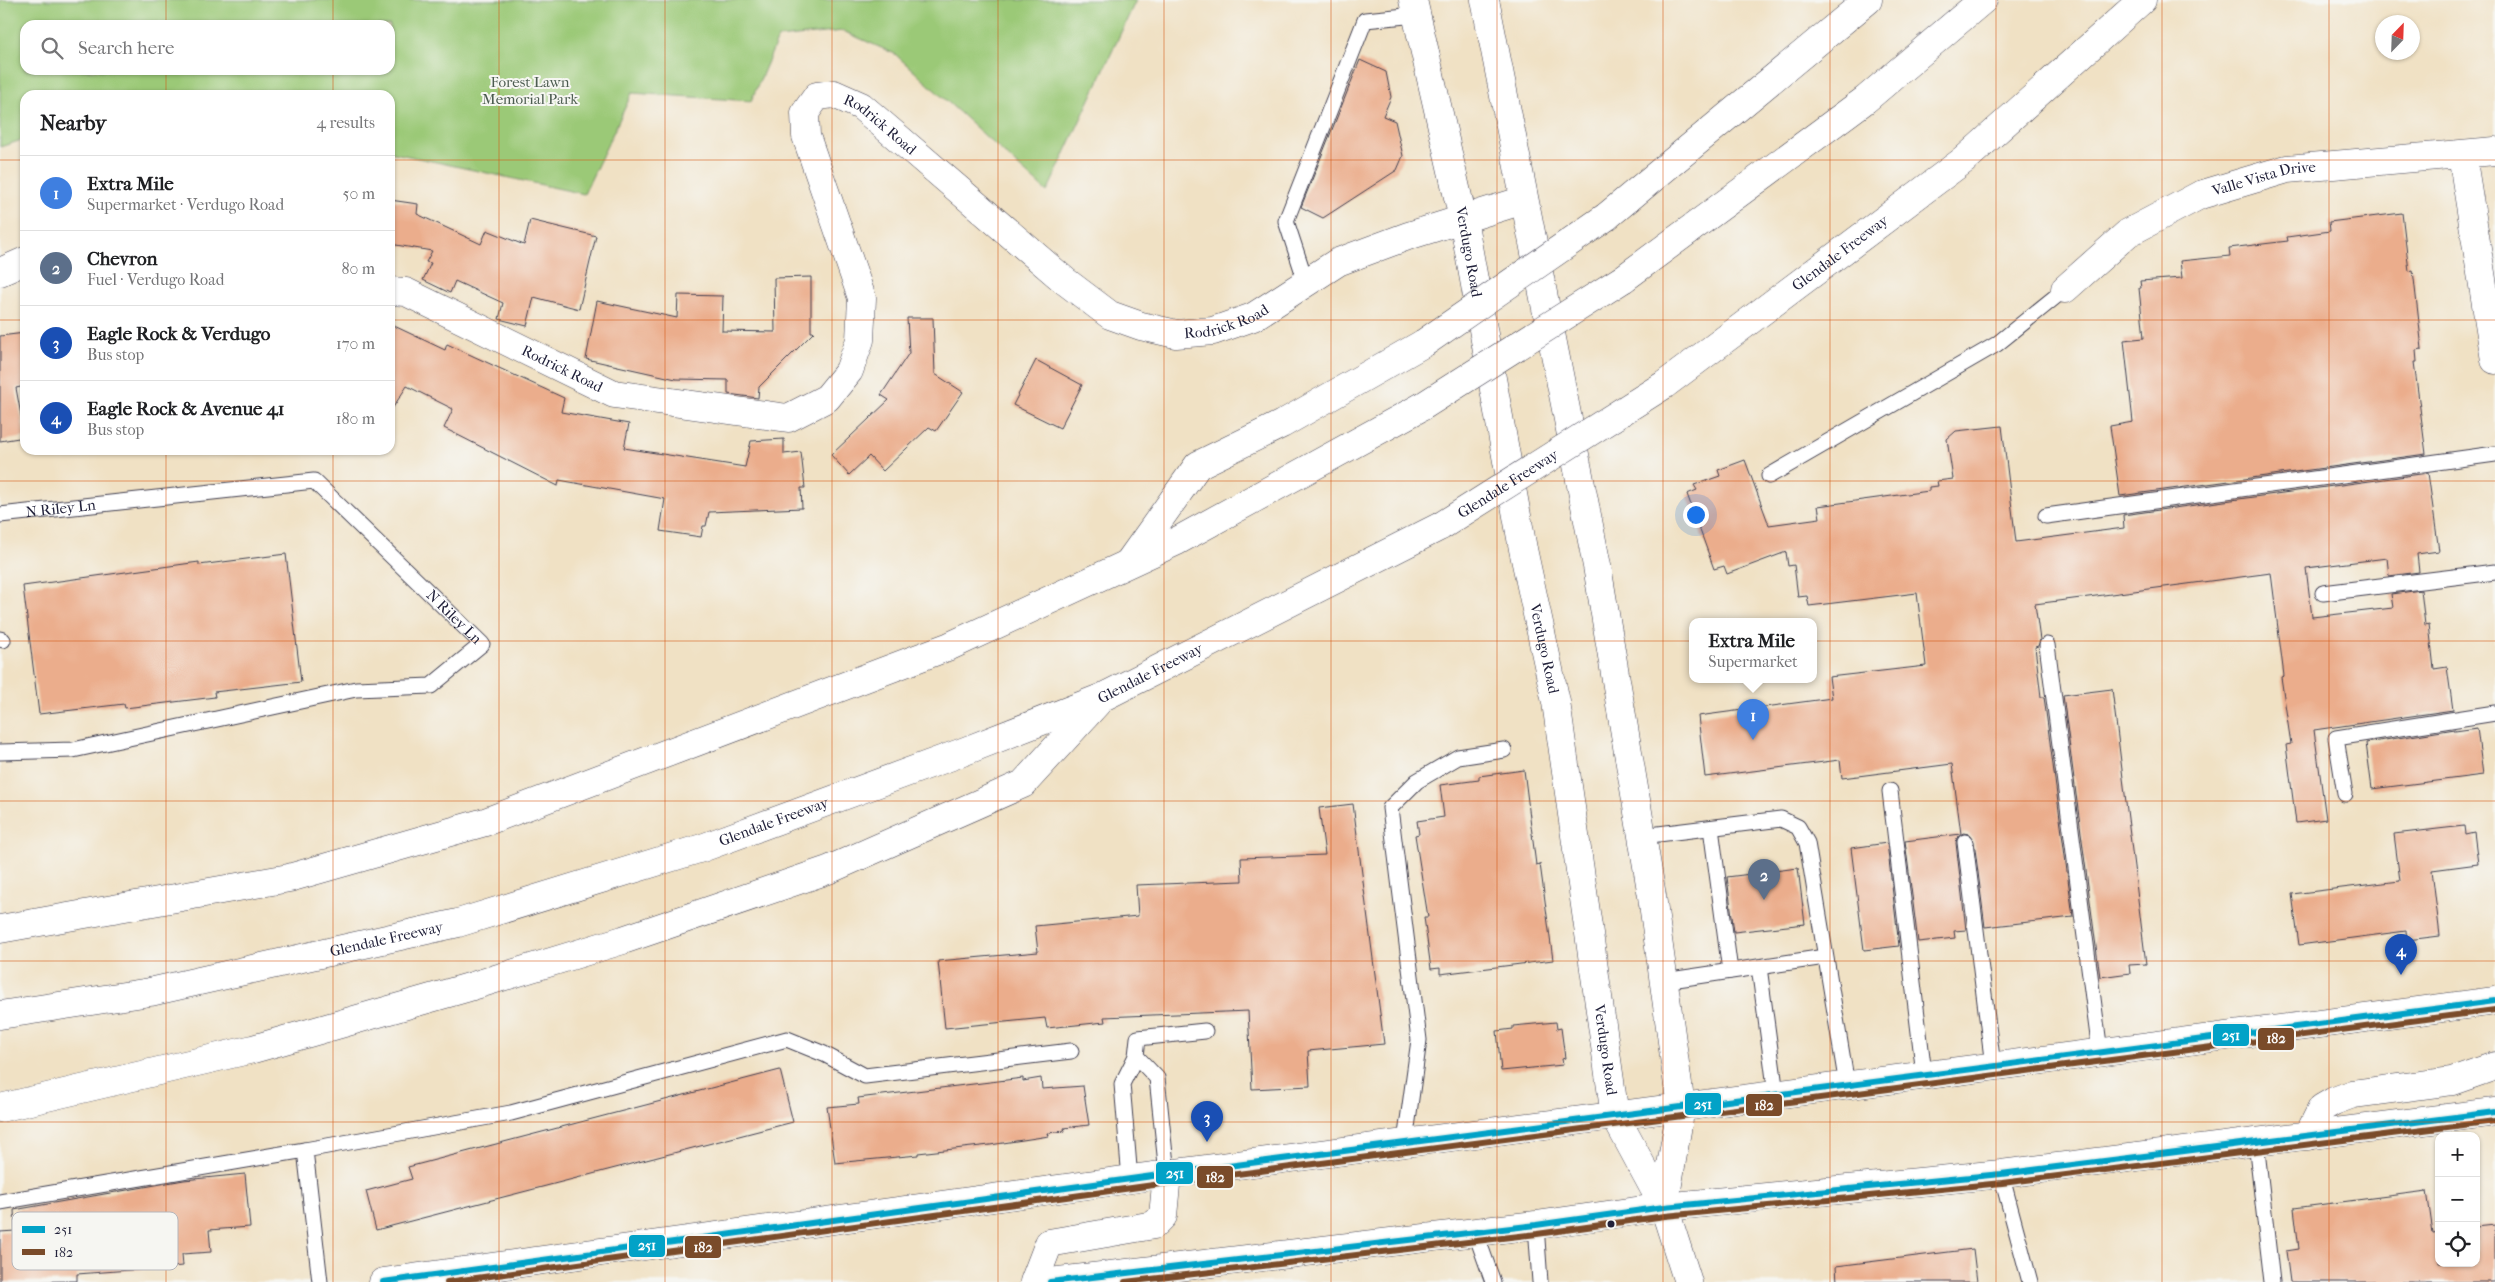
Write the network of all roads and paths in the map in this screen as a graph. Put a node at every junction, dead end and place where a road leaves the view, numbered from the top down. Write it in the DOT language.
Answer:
graph roads {
  1 [pos="1485,0"];
  2 [pos="1868,0"];
  3 [pos="1983,0"];
  4 [pos="2142,0"];
  5 [pos="1415,8"];
  6 [pos="2495,151"];
  7 [pos="2462,155"];
  8 [pos="1524,200"];
  9 [pos="1463,219"];
  10 [pos="20,264"];
  11 [pos="0,272"];
  12 [pos="1306,282"];
  13 [pos="2065,289"];
  14 [pos="395,291"];
  15 [pos="2495,360"];
  16 [pos="2495,454"];
  17 [pos="1769,476"];
  18 [pos="0,514"];
  19 [pos="2046,516"];
  20 [pos="1128,564"];
  21 [pos="2495,572"];
  22 [pos="2323,593"];
  23 [pos="2047,646"];
  24 [pos="1103,697"];
  25 [pos="2495,713"];
  26 [pos="1504,750"];
  27 [pos="0,752"];
  28 [pos="1890,791"];
  29 [pos="2345,794"];
  30 [pos="1711,828"];
  31 [pos="1642,836"];
  32 [pos="1965,842"];
  33 [pos="0,928"];
  34 [pos="1826,957"];
  35 [pos="1758,967"];
  36 [pos="1730,971"];
  37 [pos="1664,981"];
  38 [pos="2495,1002"];
  39 [pos="0,1015"];
  40 [pos="1205,1031"];
  41 [pos="1071,1052"];
  42 [pos="2100,1052"];
  43 [pos="1136,1056"];
  44 [pos="1992,1066"];
  45 [pos="2495,1066"];
  46 [pos="1924,1074"];
  47 [pos="1847,1085"];
  48 [pos="1776,1094"];
  49 [pos="1681,1107"];
  50 [pos="0,1108"];
  51 [pos="2495,1112"];
  52 [pos="1615,1116"];
  53 [pos="2308,1136"];
  54 [pos="1405,1142"];
  55 [pos="2256,1142"];
  56 [pos="305,1150"];
  57 [pos="1167,1174"];
  58 [pos="2001,1174"];
  59 [pos="1130,1179"];
  60 [pos="0,1202"];
  61 [pos="1664,1207"];
  62 [pos="1536,1225"];
  63 [pos="1475,1231"];
  64 [pos="320,1282"];
  65 [pos="383,1282"];
  66 [pos="1034,1282"];
  67 [pos="1050,1282"];
  68 [pos="1493,1282"];
  69 [pos="1540,1282"];
  70 [pos="1688,1282"];
  71 [pos="2030,1282"];
  72 [pos="2272,1282"];
  1 -- 8 [label="main road"];
  2 -- 20 [label="main road, bridge"];
  3 -- 20 [label="main road, bridge"];
  4 -- 24 [label="main road, Glendale Freeway, bridge"];
  5 -- 9 [label="main road, Verdugo Road"];
  5 -- 12 [label="lane"];
  6 -- 7 [label="main road, Valle Vista Drive"];
  7 -- 13 [label="main road, Valle Vista Drive"];
  7 -- 15 [label="main road"];
  8 -- 9 [label="main road, Rodrick Road"];
  8 -- 31 [label="main road"];
  9 -- 12 [label="main road, Rodrick Road"];
  9 -- 52 [label="main road, Verdugo Road"];
  10 -- 11 [label="main road"];
  12 -- 14 [label="main road, Rodrick Road"];
  13 -- 17 [label="lane"];
  16 -- 19 [label="lane"];
  18 -- 27 [label="lane, N Riley Ln"];
  20 -- 33 [label="main road"];
  21 -- 22 [label="lane"];
  23 -- 42 [label="lane"];
  24 -- 39 [label="main road, Glendale Freeway"];
  24 -- 50 [label="main road"];
  25 -- 29 [label="lane"];
  26 -- 54 [label="lane"];
  28 -- 46 [label="lane"];
  30 -- 31 [label="lane"];
  30 -- 34 [label="lane"];
  30 -- 36 [label="lane"];
  31 -- 37 [label="main road"];
  32 -- 44 [label="lane"];
  34 -- 35 [label="lane"];
  34 -- 47 [label="lane"];
  35 -- 36 [label="lane"];
  35 -- 48 [label="lane"];
  36 -- 37 [label="lane"];
  37 -- 49 [label="main road"];
  38 -- 42 [label="main road"];
  40 -- 43 [label="lane"];
  41 -- 56 [label="lane"];
  42 -- 44 [label="main road"];
  43 -- 57 [label="lane"];
  43 -- 59 [label="lane"];
  44 -- 46 [label="main road"];
  45 -- 53 [label="main road"];
  46 -- 47 [label="main road"];
  47 -- 48 [label="main road"];
  48 -- 49 [label="main road"];
  49 -- 52 [label="main road"];
  49 -- 61 [label="main road"];
  51 -- 53 [label="main road"];
  52 -- 54 [label="main road"];
  52 -- 61 [label="main road, Verdugo Road"];
  53 -- 55 [label="main road"];
  54 -- 57 [label="main road"];
  55 -- 58 [label="main road"];
  55 -- 72 [label="lane"];
  56 -- 60 [label="lane"];
  56 -- 64 [label="lane"];
  57 -- 59 [label="main road"];
  57 -- 66 [label="main road"];
  58 -- 61 [label="main road"];
  58 -- 71 [label="lane"];
  59 -- 65 [label="main road"];
  61 -- 62 [label="main road"];
  61 -- 70 [label="main road, Verdugo Road"];
  62 -- 63 [label="main road"];
  62 -- 69 [label="lane"];
  63 -- 67 [label="main road"];
  63 -- 68 [label="lane"];
}
